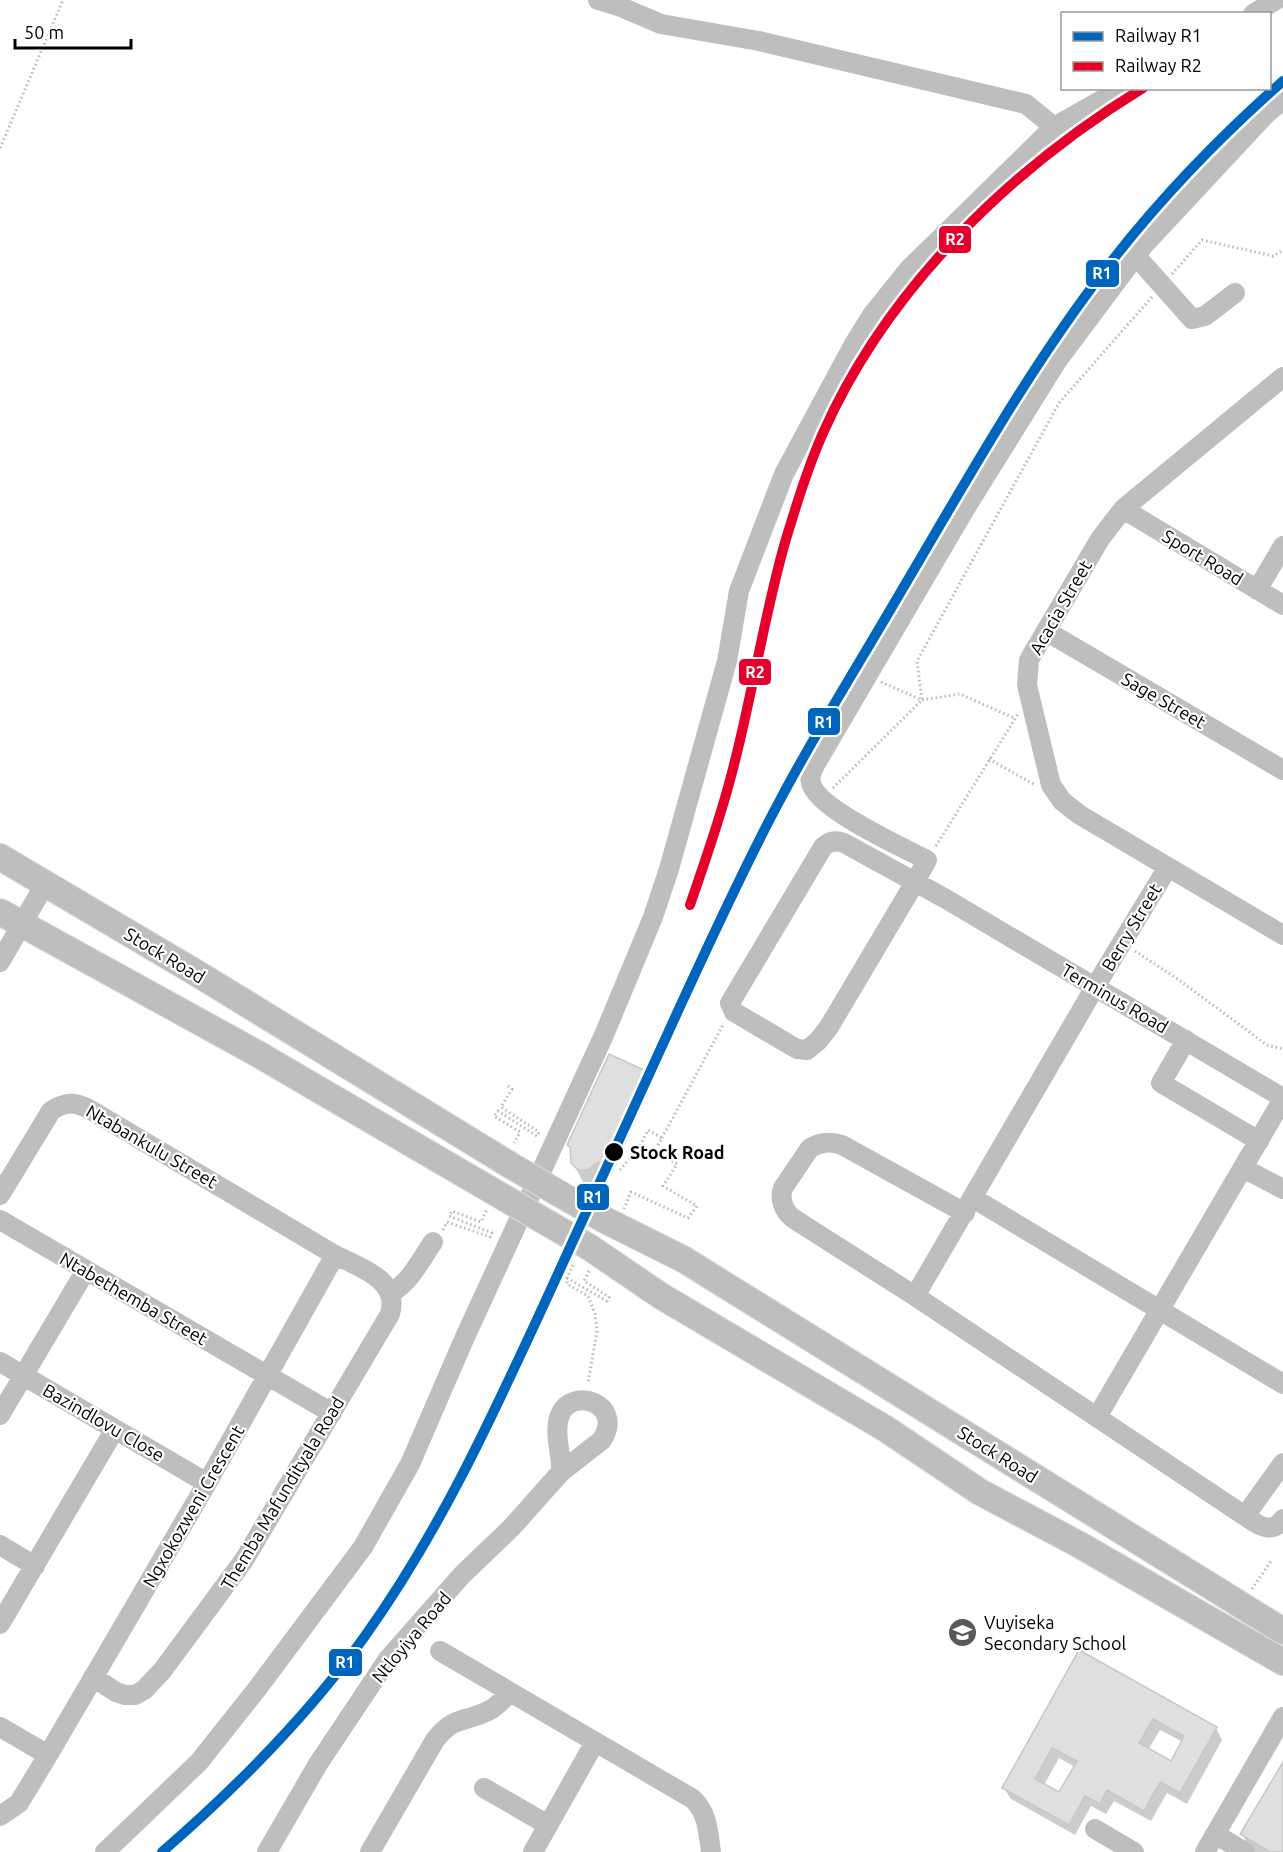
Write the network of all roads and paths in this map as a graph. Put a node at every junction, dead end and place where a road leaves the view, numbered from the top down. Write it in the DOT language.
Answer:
graph roads {
  1 [pos="63,0"];
  2 [pos="598,0"];
  3 [pos="1276,0"];
  4 [pos="1256,12"];
  5 [pos="1119,90"];
  6 [pos="1283,100"];
  7 [pos="1054,127"];
  8 [pos="0,148"];
  9 [pos="1283,250"];
  10 [pos="1136,256"];
  11 [pos="1163,285"];
  12 [pos="1235,293"];
  13 [pos="1283,377"];
  14 [pos="1122,509"];
  15 [pos="1283,546"];
  16 [pos="1257,590"];
  17 [pos="1283,605"];
  18 [pos="1046,631"];
  19 [pos="868,676"];
  20 [pos="921,700"];
  21 [pos="989,759"];
  22 [pos="1283,770"];
  23 [pos="817,793"];
  24 [pos="1062,801"];
  25 [pos="0,857"];
  26 [pos="927,860"];
  27 [pos="1168,867"];
  28 [pos="915,882"];
  29 [pos="45,884"];
  30 [pos="10,918"];
  31 [pos="1283,935"];
  32 [pos="1122,942"];
  33 [pos="0,962"];
  34 [pos="1095,987"];
  35 [pos="727,1018"];
  36 [pos="1186,1040"];
  37 [pos="1283,1049"];
  38 [pos="508,1086"];
  39 [pos="1283,1098"];
  40 [pos="662,1138"];
  41 [pos="1259,1141"];
  42 [pos="511,1156"];
  43 [pos="1243,1168"];
  44 [pos="620,1170"];
  45 [pos="1283,1189"];
  46 [pos="0,1195"];
  47 [pos="492,1200"];
  48 [pos="969,1206"];
  49 [pos="613,1216"];
  50 [pos="0,1220"];
  51 [pos="438,1235"];
  52 [pos="335,1255"];
  53 [pos="584,1260"];
  54 [pos="86,1270"];
  55 [pos="567,1278"];
  56 [pos="391,1293"];
  57 [pos="915,1296"];
  58 [pos="1161,1310"];
  59 [pos="0,1362"];
  60 [pos="23,1376"];
  61 [pos="268,1376"];
  62 [pos="588,1383"];
  63 [pos="1283,1384"];
  64 [pos="332,1413"];
  65 [pos="0,1415"];
  66 [pos="1097,1417"];
  67 [pos="115,1429"];
  68 [pos="1283,1463"];
  69 [pos="561,1472"];
  70 [pos="207,1483"];
  71 [pos="1245,1516"];
  72 [pos="1283,1519"];
  73 [pos="0,1545"];
  74 [pos="1271,1561"];
  75 [pos="34,1566"];
  76 [pos="1249,1593"];
  77 [pos="0,1624"];
  78 [pos="1283,1630"];
  79 [pos="440,1651"];
  80 [pos="1283,1662"];
  81 [pos="93,1677"];
  82 [pos="510,1692"];
  83 [pos="1283,1717"];
  84 [pos="0,1727"];
  85 [pos="595,1742"];
  86 [pos="48,1755"];
  87 [pos="484,1788"];
  88 [pos="0,1816"];
  89 [pos="548,1825"];
  90 [pos="1095,1829"];
  91 [pos="1215,1834"];
  92 [pos="537,1851"];
  93 [pos="105,1852"];
  94 [pos="267,1852"];
  95 [pos="370,1852"];
  96 [pos="711,1852"];
  97 [pos="1134,1852"];
  98 [pos="1205,1852"];
  99 [pos="1245,1852"];
  1 -- 8 [label="path"];
  2 -- 7 [label="street"];
  3 -- 4 [label="street"];
  5 -- 7 [label="street"];
  6 -- 10 [label="street"];
  7 -- 93 [label="street"];
  9 -- 11 [label="path"];
  10 -- 11 [label="street"];
  10 -- 19 [label="street"];
  11 -- 12 [label="street"];
  11 -- 20 [label="path"];
  13 -- 14 [label="street, Acacia Street"];
  14 -- 16 [label="street, Sport Road"];
  14 -- 18 [label="street, Acacia Street"];
  15 -- 16 [label="street"];
  16 -- 17 [label="street, Sport Road"];
  18 -- 22 [label="street, Sage Street"];
  18 -- 24 [label="street, Acacia Street"];
  19 -- 20 [label="path"];
  19 -- 23 [label="street"];
  20 -- 21 [label="path"];
  20 -- 23 [label="path"];
  21 -- 24 [label="path"];
  21 -- 26 [label="path"];
  23 -- 26 [label="street"];
  24 -- 27 [label="street, Acacia Street"];
  25 -- 29 [label="main road, Stock Road"];
  26 -- 28 [label="street"];
  27 -- 31 [label="street, Acacia Street"];
  27 -- 32 [label="street, Berry Street"];
  28 -- 28 [label="street"];
  28 -- 34 [label="street, Terminus Road"];
  29 -- 30 [label="street"];
  29 -- 42 [label="main road, Stock Road"];
  30 -- 33 [label="street"];
  30 -- 47 [label="main road"];
  32 -- 34 [label="street, Berry Street"];
  32 -- 37 [label="path"];
  34 -- 36 [label="street, Terminus Road"];
  34 -- 48 [label="street, Berry Street"];
  35 -- 40 [label="path"];
  36 -- 39 [label="street, Terminus Road"];
  36 -- 41 [label="street"];
  38 -- 42 [label="path"];
  39 -- 41 [label="street"];
  40 -- 44 [label="path"];
  40 -- 49 [label="path"];
  41 -- 43 [label="street"];
  42 -- 49 [label="main road, Stock Road, bridge"];
  43 -- 45 [label="street"];
  43 -- 58 [label="street"];
  46 -- 52 [label="street, Ntabankulu Street"];
  47 -- 51 [label="path"];
  47 -- 53 [label="main road, bridge"];
  48 -- 57 [label="street, Berry Street"];
  48 -- 57 [label="street"];
  48 -- 58 [label="street"];
  49 -- 78 [label="main road, Stock Road"];
  50 -- 54 [label="street, Ntabethemba Street"];
  51 -- 56 [label="street"];
  52 -- 56 [label="street"];
  52 -- 61 [label="street, Ngxokozweni Crescent"];
  53 -- 55 [label="path"];
  53 -- 55 [label="path"];
  53 -- 80 [label="main road"];
  54 -- 60 [label="street"];
  54 -- 61 [label="street, Ntabethemba Street"];
  55 -- 62 [label="path"];
  56 -- 64 [label="street, Themba Mafundityala Road"];
  57 -- 66 [label="street"];
  58 -- 63 [label="street"];
  58 -- 66 [label="street"];
  59 -- 60 [label="street, Bazindlovu Close"];
  60 -- 65 [label="street"];
  60 -- 67 [label="street, Bazindlovu Close"];
  61 -- 64 [label="street, Ntabethemba Street"];
  61 -- 70 [label="street, Ngxokozweni Crescent"];
  64 -- 81 [label="street, Themba Mafundityala Road"];
  66 -- 71 [label="street"];
  67 -- 70 [label="street, Bazindlovu Close"];
  67 -- 75 [label="street"];
  68 -- 71 [label="street"];
  69 -- 94 [label="street, Ntloyiya Road"];
  70 -- 81 [label="street, Ngxokozweni Crescent"];
  71 -- 72 [label="street"];
  73 -- 75 [label="street"];
  74 -- 76 [label="path"];
  75 -- 77 [label="street"];
  79 -- 82 [label="street"];
  81 -- 86 [label="street, Ngxokozweni Crescent"];
  82 -- 85 [label="street"];
  82 -- 95 [label="street"];
  83 -- 91 [label="street"];
  84 -- 86 [label="street"];
  85 -- 89 [label="street"];
  85 -- 96 [label="street"];
  86 -- 88 [label="street, Ngxokozweni Crescent"];
  87 -- 89 [label="street"];
  89 -- 92 [label="street"];
  90 -- 97 [label="street"];
  91 -- 98 [label="street"];
  91 -- 99 [label="street"];
}
